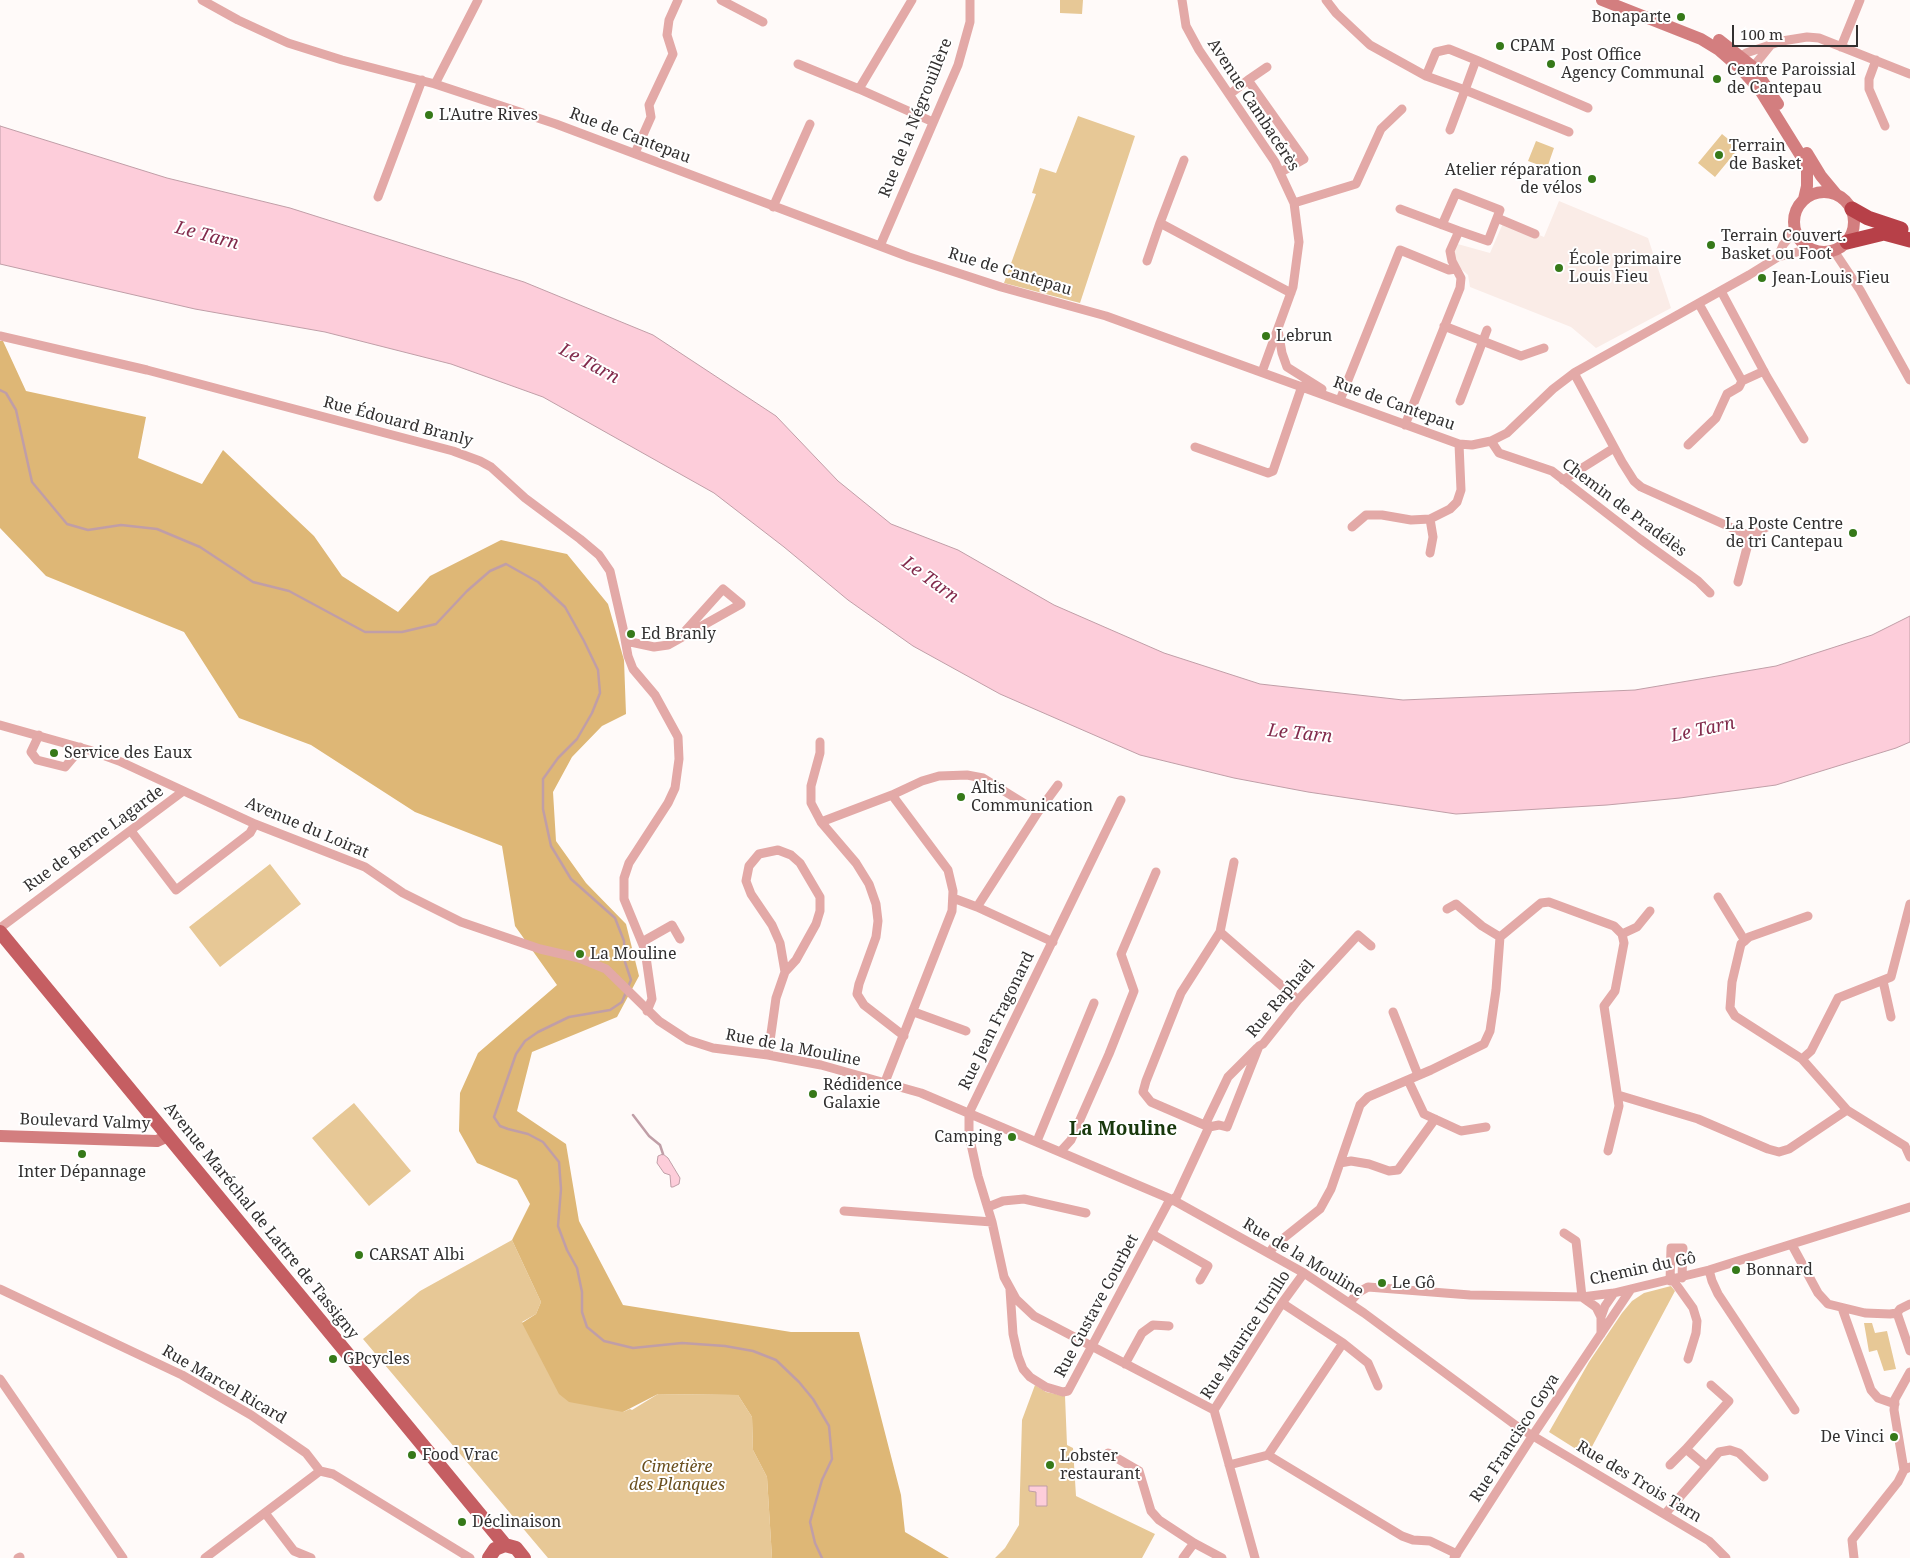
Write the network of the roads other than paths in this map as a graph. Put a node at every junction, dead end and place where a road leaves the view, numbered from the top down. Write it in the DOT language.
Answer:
graph roads {
  1 [pos="202,0"];
  2 [pos="478,0"];
  3 [pos="678,0"];
  4 [pos="721,0"];
  5 [pos="912,0"];
  6 [pos="970,0"];
  7 [pos="1182,0"];
  8 [pos="1326,0"];
  9 [pos="1602,0"];
  10 [pos="1625,0"];
  11 [pos="1860,0"];
  12 [pos="763,22"];
  13 [pos="1701,39"];
  14 [pos="1770,46"];
  15 [pos="1842,47"];
  16 [pos="1476,60"];
  17 [pos="1876,60"];
  18 [pos="1746,63"];
  19 [pos="798,64"];
  20 [pos="1267,68"];
  21 [pos="1910,74"];
  22 [pos="1426,76"];
  23 [pos="422,80"];
  24 [pos="1248,80"];
  25 [pos="435,84"];
  26 [pos="859,89"];
  27 [pos="1466,90"];
  28 [pos="1760,90"];
  29 [pos="1230,94"];
  30 [pos="1588,108"];
  31 [pos="1402,109"];
  32 [pos="933,122"];
  33 [pos="810,124"];
  34 [pos="1885,126"];
  35 [pos="1450,130"];
  36 [pos="1569,132"];
  37 [pos="635,153"];
  38 [pos="1184,160"];
  39 [pos="1281,172"];
  40 [pos="1836,194"];
  41 [pos="378,197"];
  42 [pos="1804,199"];
  43 [pos="1294,203"];
  44 [pos="773,206"];
  45 [pos="1400,208"];
  46 [pos="1852,209"];
  47 [pos="1497,218"];
  48 [pos="1876,220"];
  49 [pos="1160,223"];
  50 [pos="1442,225"];
  51 [pos="1910,227"];
  52 [pos="1795,230"];
  53 [pos="1459,231"];
  54 [pos="1910,232"];
  55 [pos="1536,234"];
  56 [pos="1847,242"];
  57 [pos="1910,242"];
  58 [pos="880,246"];
  59 [pos="1809,248"];
  60 [pos="1834,251"];
  61 [pos="1778,257"];
  62 [pos="1147,261"];
  63 [pos="1456,269"];
  64 [pos="1721,291"];
  65 [pos="1291,293"];
  66 [pos="1699,304"];
  67 [pos="1444,326"];
  68 [pos="1278,330"];
  69 [pos="1487,330"];
  70 [pos="0,336"];
  71 [pos="1482,341"];
  72 [pos="1544,348"];
  73 [pos="1764,371"];
  74 [pos="1262,372"];
  75 [pos="1574,373"];
  76 [pos="1910,380"];
  77 [pos="1742,381"];
  78 [pos="1302,386"];
  79 [pos="1340,400"];
  80 [pos="1460,401"];
  81 [pos="1405,425"];
  82 [pos="1804,439"];
  83 [pos="1491,441"];
  84 [pos="1459,444"];
  85 [pos="1688,445"];
  86 [pos="1195,446"];
  87 [pos="1614,448"];
  88 [pos="1563,480"];
  89 [pos="1430,519"];
  90 [pos="1774,523"];
  91 [pos="1352,527"];
  92 [pos="1750,536"];
  93 [pos="1430,553"];
  94 [pos="1738,582"];
  95 [pos="1710,592"];
  96 [pos="678,639"];
  97 [pos="626,641"];
  98 [pos="0,725"];
  99 [pos="39,735"];
  100 [pos="820,742"];
  101 [pos="80,747"];
  102 [pos="1058,785"];
  103 [pos="182,792"];
  104 [pos="892,795"];
  105 [pos="1121,800"];
  106 [pos="1038,812"];
  107 [pos="821,822"];
  108 [pos="255,824"];
  109 [pos="131,831"];
  110 [pos="1234,862"];
  111 [pos="1156,872"];
  112 [pos="1718,897"];
  113 [pos="953,898"];
  114 [pos="1910,904"];
  115 [pos="976,907"];
  116 [pos="1448,909"];
  117 [pos="1650,912"];
  118 [pos="1808,916"];
  119 [pos="0,928"];
  120 [pos="0,932"];
  121 [pos="1220,932"];
  122 [pos="1622,934"];
  123 [pos="1500,937"];
  124 [pos="680,938"];
  125 [pos="1745,940"];
  126 [pos="642,942"];
  127 [pos="1053,942"];
  128 [pos="1371,946"];
  129 [pos="606,969"];
  130 [pos="785,972"];
  131 [pos="1883,981"];
  132 [pos="1298,1000"];
  133 [pos="1094,1003"];
  134 [pos="647,1011"];
  135 [pos="914,1012"];
  136 [pos="1393,1012"];
  137 [pos="1891,1017"];
  138 [pos="966,1031"];
  139 [pos="904,1036"];
  140 [pos="1259,1046"];
  141 [pos="768,1055"];
  142 [pos="1802,1059"];
  143 [pos="1418,1076"];
  144 [pos="1408,1080"];
  145 [pos="885,1082"];
  146 [pos="1618,1095"];
  147 [pos="1847,1110"];
  148 [pos="969,1113"];
  149 [pos="1435,1120"];
  150 [pos="1207,1126"];
  151 [pos="1486,1127"];
  152 [pos="0,1136"];
  153 [pos="168,1136"];
  154 [pos="1037,1141"];
  155 [pos="1061,1151"];
  156 [pos="1608,1151"];
  157 [pos="1910,1157"];
  158 [pos="1340,1163"];
  159 [pos="1173,1200"];
  160 [pos="988,1207"];
  161 [pos="1910,1207"];
  162 [pos="844,1212"];
  163 [pos="1086,1213"];
  164 [pos="992,1222"];
  165 [pos="1564,1233"];
  166 [pos="1152,1234"];
  167 [pos="1792,1245"];
  168 [pos="1269,1253"];
  169 [pos="1709,1270"];
  170 [pos="1304,1273"];
  171 [pos="1675,1279"];
  172 [pos="1200,1280"];
  173 [pos="1009,1286"];
  174 [pos="0,1289"];
  175 [pos="1632,1289"];
  176 [pos="1614,1293"];
  177 [pos="1582,1297"];
  178 [pos="1282,1303"];
  179 [pos="1349,1303"];
  180 [pos="1910,1304"];
  181 [pos="1842,1308"];
  182 [pos="1897,1314"];
  183 [pos="1601,1317"];
  184 [pos="1169,1326"];
  185 [pos="1601,1334"];
  186 [pos="1343,1343"];
  187 [pos="1093,1347"];
  188 [pos="1910,1351"];
  189 [pos="1688,1358"];
  190 [pos="1125,1364"];
  191 [pos="1910,1372"];
  192 [pos="0,1379"];
  193 [pos="1711,1385"];
  194 [pos="1378,1386"];
  195 [pos="1895,1404"];
  196 [pos="1214,1410"];
  197 [pos="1794,1410"];
  198 [pos="1532,1436"];
  199 [pos="1686,1449"];
  200 [pos="1108,1453"];
  201 [pos="1268,1454"];
  202 [pos="1229,1465"];
  203 [pos="1670,1466"];
  204 [pos="1706,1466"];
  205 [pos="1907,1468"];
  206 [pos="320,1471"];
  207 [pos="1764,1477"];
  208 [pos="265,1513"];
  209 [pos="1665,1514"];
  210 [pos="1194,1543"];
  211 [pos="493,1553"];
  212 [pos="1456,1556"];
  213 [pos="123,1558"];
  214 [pos="205,1558"];
  215 [pos="310,1558"];
  216 [pos="470,1558"];
  217 [pos="524,1558"];
  218 [pos="1183,1558"];
  219 [pos="1222,1558"];
  220 [pos="1255,1558"];
  221 [pos="1726,1558"];
  222 [pos="1854,1558"];
  1 -- 23 [label="street, Rue de Cantepau"];
  2 -- 25 [label="street"];
  3 -- 37 [label="street"];
  4 -- 12 [label="street"];
  5 -- 26 [label="street"];
  6 -- 32 [label="street, Rue de la Négrouillère"];
  7 -- 29 [label="street, Avenue Cambacérès"];
  8 -- 22 [label="street"];
  9 -- 13 [label="main road"];
  10 -- 18 [label="main road"];
  11 -- 15 [label="street"];
  13 -- 18 [label="street"];
  13 -- 28 [label="main road"];
  14 -- 15 [label="street"];
  14 -- 18 [label="street"];
  14 -- 18 [label="street"];
  15 -- 17 [label="street"];
  16 -- 22 [label="street"];
  16 -- 27 [label="street"];
  16 -- 30 [label="street"];
  17 -- 21 [label="street"];
  17 -- 34 [label="street"];
  18 -- 28 [label="street"];
  18 -- 40 [label="main road"];
  19 -- 26 [label="street"];
  20 -- 24 [label="street"];
  22 -- 27 [label="street"];
  23 -- 25 [label="street, Rue de Cantepau"];
  23 -- 41 [label="street"];
  24 -- 29 [label="street"];
  24 -- 39 [label="street"];
  25 -- 37 [label="street, Rue de Cantepau"];
  26 -- 32 [label="street"];
  27 -- 35 [label="street"];
  27 -- 36 [label="street"];
  28 -- 42 [label="main road"];
  29 -- 39 [label="street, Avenue Cambacérès"];
  31 -- 43 [label="street"];
  32 -- 58 [label="street, Rue de la Négrouillère"];
  33 -- 44 [label="street"];
  37 -- 44 [label="street, Rue de Cantepau"];
  38 -- 49 [label="street"];
  39 -- 43 [label="street, Avenue Cambacérès"];
  40 -- 42 [label="main road"];
  40 -- 46 [label="main road"];
  42 -- 52 [label="main road"];
  43 -- 65 [label="street, Avenue Cambacérès"];
  44 -- 58 [label="street, Rue de Cantepau"];
  45 -- 50 [label="street"];
  46 -- 48 [label="highway"];
  46 -- 56 [label="main road"];
  47 -- 50 [label="street"];
  47 -- 53 [label="street"];
  47 -- 55 [label="street"];
  48 -- 51 [label="highway"];
  48 -- 54 [label="highway"];
  49 -- 62 [label="street"];
  49 -- 65 [label="street"];
  50 -- 53 [label="street"];
  52 -- 59 [label="main road"];
  52 -- 61 [label="street, Rue de Cantepau"];
  53 -- 63 [label="street"];
  56 -- 57 [label="highway"];
  56 -- 60 [label="main road"];
  58 -- 74 [label="street, Rue de Cantepau"];
  59 -- 60 [label="main road"];
  59 -- 61 [label="street, Rue de Cantepau"];
  60 -- 76 [label="street"];
  61 -- 64 [label="street, Rue de Cantepau"];
  63 -- 67 [label="street"];
  63 -- 79 [label="street"];
  64 -- 66 [label="street, Rue de Cantepau"];
  64 -- 73 [label="street"];
  65 -- 68 [label="street, Avenue Cambacérès"];
  66 -- 75 [label="street, Rue de Cantepau"];
  66 -- 77 [label="street"];
  67 -- 71 [label="street"];
  67 -- 81 [label="street"];
  68 -- 74 [label="street, Avenue Cambacérès"];
  68 -- 79 [label="street"];
  69 -- 71 [label="street"];
  70 -- 97 [label="street, Rue Édouard Branly"];
  71 -- 72 [label="street"];
  71 -- 80 [label="street"];
  73 -- 77 [label="street"];
  73 -- 82 [label="street"];
  74 -- 78 [label="street, Rue de Cantepau"];
  75 -- 83 [label="street, Rue de Cantepau"];
  75 -- 87 [label="street"];
  77 -- 85 [label="street"];
  78 -- 79 [label="street, Rue de Cantepau"];
  78 -- 86 [label="street"];
  79 -- 81 [label="street, Rue de Cantepau"];
  81 -- 84 [label="street, Rue de Cantepau"];
  83 -- 84 [label="street, Rue de Cantepau"];
  83 -- 88 [label="street, Chemin de Pradélès"];
  84 -- 89 [label="street"];
  87 -- 88 [label="street"];
  87 -- 92 [label="street"];
  88 -- 95 [label="street, Chemin de Pradélès"];
  89 -- 91 [label="street"];
  89 -- 93 [label="street"];
  90 -- 92 [label="street"];
  92 -- 94 [label="street"];
  96 -- 96 [label="street"];
  96 -- 97 [label="street"];
  97 -- 126 [label="street, Rue Édouard Branly"];
  98 -- 99 [label="street, Avenue du Loirat"];
  99 -- 101 [label="street, Avenue du Loirat"];
  99 -- 101 [label="street"];
  100 -- 107 [label="street"];
  101 -- 103 [label="street, Avenue du Loirat"];
  102 -- 106 [label="street"];
  103 -- 108 [label="street, Avenue du Loirat"];
  103 -- 109 [label="street, Rue de Berne Lagarde"];
  104 -- 106 [label="street"];
  104 -- 107 [label="street"];
  104 -- 113 [label="street"];
  105 -- 127 [label="street, Rue Jean Fragonard"];
  106 -- 115 [label="street"];
  107 -- 139 [label="street"];
  108 -- 109 [label="street"];
  108 -- 129 [label="street, Avenue du Loirat"];
  109 -- 119 [label="street, Rue de Berne Lagarde"];
  110 -- 121 [label="street"];
  111 -- 155 [label="street"];
  112 -- 125 [label="street"];
  113 -- 115 [label="street, Rue Jean Fragonard"];
  113 -- 135 [label="street"];
  114 -- 131 [label="street"];
  115 -- 127 [label="street, Rue Jean Fragonard"];
  116 -- 123 [label="street"];
  117 -- 122 [label="street"];
  118 -- 125 [label="street"];
  120 -- 153 [label="main road, Avenue Maréchal de Lattre de Tassigny"];
  121 -- 132 [label="street"];
  121 -- 150 [label="street"];
  122 -- 123 [label="street"];
  122 -- 146 [label="street"];
  123 -- 143 [label="street"];
  124 -- 126 [label="street"];
  125 -- 142 [label="street"];
  126 -- 134 [label="street, Rue Édouard Branly"];
  127 -- 148 [label="street, Rue Jean Fragonard"];
  128 -- 132 [label="street, Rue Raphaël"];
  129 -- 134 [label="street, Rue de la Mouline"];
  130 -- 130 [label="street"];
  130 -- 141 [label="street"];
  131 -- 137 [label="street"];
  131 -- 142 [label="street"];
  132 -- 140 [label="street, Rue Raphaël"];
  133 -- 154 [label="street"];
  134 -- 141 [label="street, Rue de la Mouline"];
  135 -- 138 [label="street"];
  135 -- 139 [label="street"];
  136 -- 143 [label="street"];
  139 -- 145 [label="street"];
  140 -- 150 [label="street"];
  140 -- 150 [label="street, Rue Raphaël"];
  141 -- 145 [label="street, Rue de la Mouline"];
  142 -- 147 [label="street"];
  143 -- 144 [label="street"];
  144 -- 149 [label="street"];
  144 -- 158 [label="street"];
  145 -- 148 [label="street, Rue de la Mouline"];
  146 -- 147 [label="street"];
  146 -- 156 [label="street"];
  147 -- 157 [label="street"];
  148 -- 154 [label="street, Rue de la Mouline"];
  148 -- 160 [label="street"];
  149 -- 151 [label="street"];
  149 -- 158 [label="street"];
  150 -- 159 [label="street"];
  152 -- 153 [label="main road, Boulevard Valmy"];
  153 -- 211 [label="main road, Avenue Maréchal de Lattre de Tassigny"];
  154 -- 155 [label="street, Rue de la Mouline"];
  155 -- 159 [label="street, Rue de la Mouline"];
  158 -- 168 [label="street"];
  159 -- 166 [label="street, Rue Gustave Courbet"];
  159 -- 168 [label="street, Rue de la Mouline"];
  160 -- 163 [label="street"];
  160 -- 164 [label="street"];
  161 -- 167 [label="street, Chemin du Gô"];
  162 -- 164 [label="street"];
  164 -- 173 [label="street"];
  165 -- 177 [label="street"];
  166 -- 172 [label="street, Rue Gustave Courbet"];
  166 -- 187 [label="street, Rue Gustave Courbet"];
  167 -- 169 [label="street, Chemin du Gô"];
  167 -- 181 [label="street"];
  168 -- 170 [label="street, Rue de la Mouline"];
  169 -- 171 [label="street, Chemin du Gô"];
  169 -- 197 [label="street"];
  170 -- 178 [label="street, Rue Maurice Utrillo"];
  170 -- 179 [label="street, Rue de la Mouline"];
  171 -- 175 [label="street, Chemin du Gô"];
  171 -- 189 [label="street"];
  173 -- 187 [label="street"];
  173 -- 187 [label="street, Rue Gustave Courbet"];
  174 -- 206 [label="street, Rue Marcel Ricard"];
  175 -- 176 [label="street, Chemin du Gô"];
  175 -- 185 [label="street, Rue Francisco Goya"];
  176 -- 177 [label="street, Chemin du Gô"];
  176 -- 183 [label="street"];
  177 -- 179 [label="street, Chemin du Gô"];
  177 -- 183 [label="street"];
  178 -- 186 [label="street"];
  178 -- 196 [label="street, Rue Maurice Utrillo"];
  179 -- 198 [label="street, Rue de la Mouline"];
  180 -- 182 [label="street"];
  181 -- 182 [label="street"];
  181 -- 195 [label="street"];
  182 -- 188 [label="street"];
  183 -- 185 [label="street"];
  184 -- 190 [label="street"];
  185 -- 198 [label="street, Rue Francisco Goya"];
  186 -- 194 [label="street"];
  186 -- 201 [label="street"];
  187 -- 190 [label="street"];
  190 -- 196 [label="street"];
  191 -- 195 [label="street"];
  192 -- 213 [label="street"];
  193 -- 199 [label="street"];
  195 -- 205 [label="street"];
  196 -- 202 [label="street, Rue Maurice Utrillo"];
  198 -- 209 [label="street, Rue des Trois Tarn"];
  198 -- 212 [label="street, Rue Francisco Goya"];
  199 -- 203 [label="street"];
  199 -- 204 [label="street"];
  200 -- 210 [label="street"];
  201 -- 202 [label="street"];
  201 -- 212 [label="street"];
  202 -- 220 [label="street, Rue Maurice Utrillo"];
  204 -- 207 [label="street"];
  204 -- 209 [label="street"];
  205 -- 222 [label="street"];
  206 -- 208 [label="street"];
  206 -- 216 [label="street, Rue Marcel Ricard"];
  208 -- 214 [label="street"];
  208 -- 215 [label="street"];
  209 -- 221 [label="street, Rue des Trois Tarn"];
  210 -- 218 [label="street"];
  210 -- 219 [label="street"];
  211 -- 217 [label="main road, Avenue Maréchal de Lattre de Tassigny"];
}
